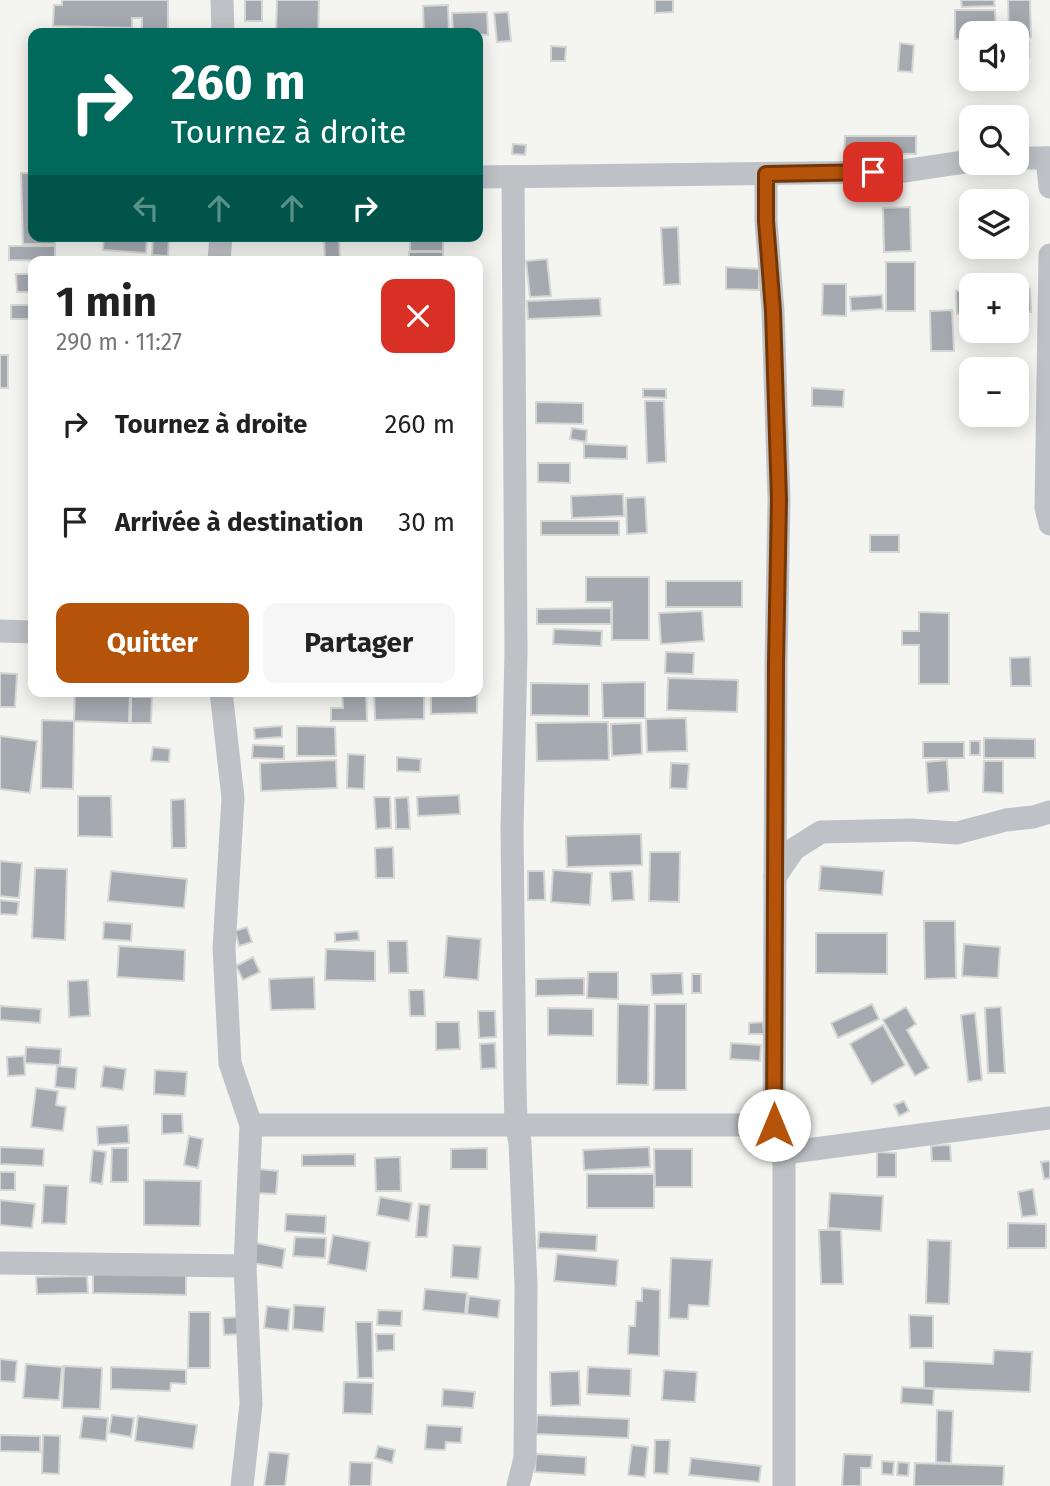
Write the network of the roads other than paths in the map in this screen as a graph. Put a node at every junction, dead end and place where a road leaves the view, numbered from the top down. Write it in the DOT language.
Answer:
graph roads {
  1 [pos="222,0"];
  2 [pos="223,28"];
  3 [pos="1029,158"];
  4 [pos="1049,158"];
  5 [pos="959,163"];
  6 [pos="766,174"];
  7 [pos="483,177"];
  8 [pos="513,177"];
  9 [pos="1050,187"];
  10 [pos="1050,255"];
  11 [pos="1049,364"];
  12 [pos="1050,524"];
  13 [pos="0,631"];
  14 [pos="28,632"];
  15 [pos="222,697"];
  16 [pos="1050,812"];
  17 [pos="775,877"];
  18 [pos="1050,1118"];
  19 [pos="251,1125"];
  20 [pos="516,1125"];
  21 [pos="774,1125"];
  22 [pos="784,1153"];
  23 [pos="0,1263"];
  24 [pos="245,1266"];
  25 [pos="242,1486"];
  26 [pos="518,1486"];
  27 [pos="784,1486"];
  1 -- 2 [label="street"];
  3 -- 4 [label="street"];
  4 -- 9 [label="street"];
  5 -- 6 [label="street"];
  6 -- 8 [label="street"];
  6 -- 17 [label="street"];
  7 -- 8 [label="street"];
  8 -- 20 [label="street"];
  10 -- 11 [label="street"];
  11 -- 12 [label="street"];
  13 -- 14 [label="street"];
  15 -- 19 [label="street"];
  16 -- 17 [label="street"];
  17 -- 21 [label="street"];
  18 -- 22 [label="street"];
  19 -- 20 [label="street"];
  19 -- 24 [label="street"];
  20 -- 21 [label="street"];
  20 -- 26 [label="street"];
  21 -- 22 [label="street"];
  22 -- 27 [label="street"];
  23 -- 24 [label="street"];
  24 -- 25 [label="street"];
}
